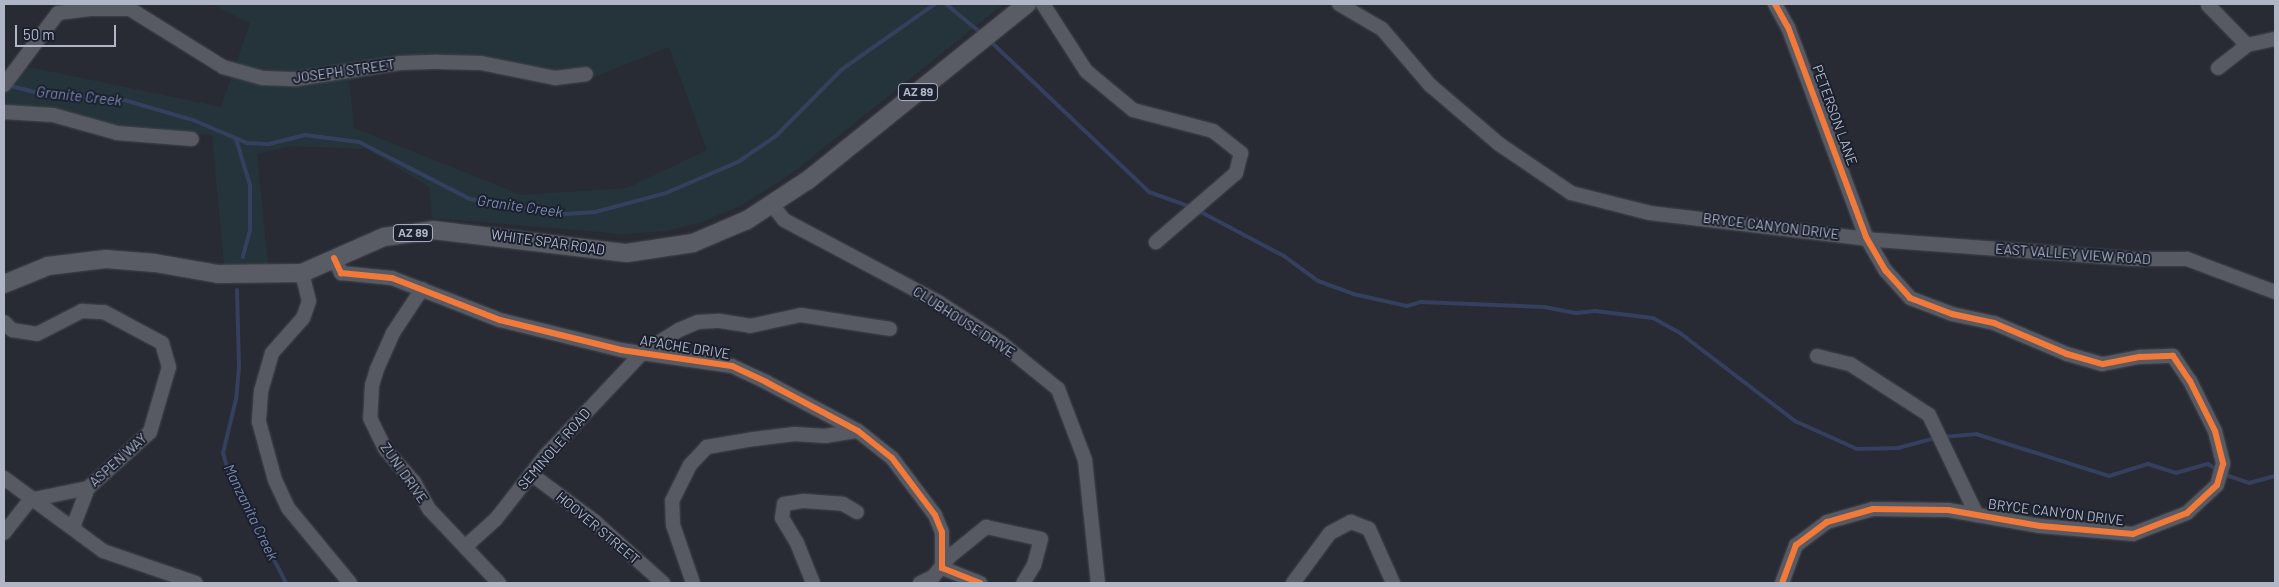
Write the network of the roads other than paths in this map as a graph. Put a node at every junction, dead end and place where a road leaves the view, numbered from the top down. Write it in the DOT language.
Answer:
graph roads {
  1 [pos="1027,4"];
  2 [pos="1043,4"];
  3 [pos="1339,4"];
  4 [pos="1775,4"];
  5 [pos="2208,5"];
  6 [pos="54,8"];
  7 [pos="2275,39"];
  8 [pos="2247,45"];
  9 [pos="2218,68"];
  10 [pos="586,74"];
  11 [pos="4,85"];
  12 [pos="4,112"];
  13 [pos="192,139"];
  14 [pos="772,205"];
  15 [pos="1866,237"];
  16 [pos="1156,242"];
  17 [pos="334,258"];
  18 [pos="302,273"];
  19 [pos="4,284"];
  20 [pos="422,289"];
  21 [pos="2275,292"];
  22 [pos="4,322"];
  23 [pos="890,329"];
  24 [pos="642,353"];
  25 [pos="1817,356"];
  26 [pos="858,431"];
  27 [pos="531,474"];
  28 [pos="4,478"];
  29 [pos="88,488"];
  30 [pos="30,500"];
  31 [pos="857,512"];
  32 [pos="1977,515"];
  33 [pos="73,527"];
  34 [pos="4,533"];
  35 [pos="466,546"];
  36 [pos="942,568"];
  37 [pos="196,583"];
  38 [pos="350,583"];
  39 [pos="499,583"];
  40 [pos="664,583"];
  41 [pos="693,583"];
  42 [pos="813,583"];
  43 [pos="920,583"];
  44 [pos="980,583"];
  45 [pos="1023,583"];
  46 [pos="1098,583"];
  47 [pos="1293,583"];
  48 [pos="1393,583"];
  49 [pos="1782,583"];
  1 -- 14 [label="main road, WHITE SPAR ROAD / AZ 89"];
  2 -- 16 [label="street"];
  3 -- 15 [label="street, BRYCE CANYON DRIVE"];
  4 -- 15 [label="street, PETERSON LANE"];
  5 -- 8 [label="street"];
  6 -- 10 [label="street, JOSEPH STREET"];
  6 -- 11 [label="street, JOSEPH STREET"];
  7 -- 8 [label="street"];
  8 -- 9 [label="street"];
  12 -- 13 [label="street"];
  14 -- 17 [label="main road, WHITE SPAR ROAD / AZ 89"];
  14 -- 46 [label="street, CLUBHOUSE DRIVE"];
  15 -- 21 [label="street, EAST VALLEY VIEW ROAD"];
  15 -- 32 [label="street, BRYCE CANYON DRIVE"];
  17 -- 18 [label="main road, WHITE SPAR ROAD / AZ 89"];
  17 -- 20 [label="street, APACHE DRIVE"];
  18 -- 19 [label="main road, WHITE SPAR ROAD / AZ 89"];
  18 -- 38 [label="street"];
  20 -- 24 [label="street, APACHE DRIVE"];
  20 -- 35 [label="street, ZUNI DRIVE"];
  22 -- 29 [label="street, ASPEN WAY"];
  23 -- 24 [label="street, SEMINOLE ROAD"];
  24 -- 26 [label="street, APACHE DRIVE"];
  24 -- 27 [label="street, SEMINOLE ROAD"];
  25 -- 32 [label="street"];
  26 -- 36 [label="street, APACHE DRIVE"];
  26 -- 41 [label="street"];
  27 -- 35 [label="street, SEMINOLE ROAD"];
  27 -- 40 [label="street, HOOVER STREET"];
  28 -- 30 [label="street"];
  29 -- 30 [label="street, ASPEN WAY"];
  29 -- 33 [label="street"];
  30 -- 33 [label="street"];
  30 -- 34 [label="street"];
  31 -- 42 [label="street"];
  32 -- 49 [label="street, BRYCE CANYON DRIVE"];
  33 -- 37 [label="street"];
  35 -- 39 [label="street, ZUNI DRIVE"];
  36 -- 43 [label="street"];
  36 -- 44 [label="street"];
  36 -- 45 [label="street"];
  47 -- 48 [label="street"];
}
